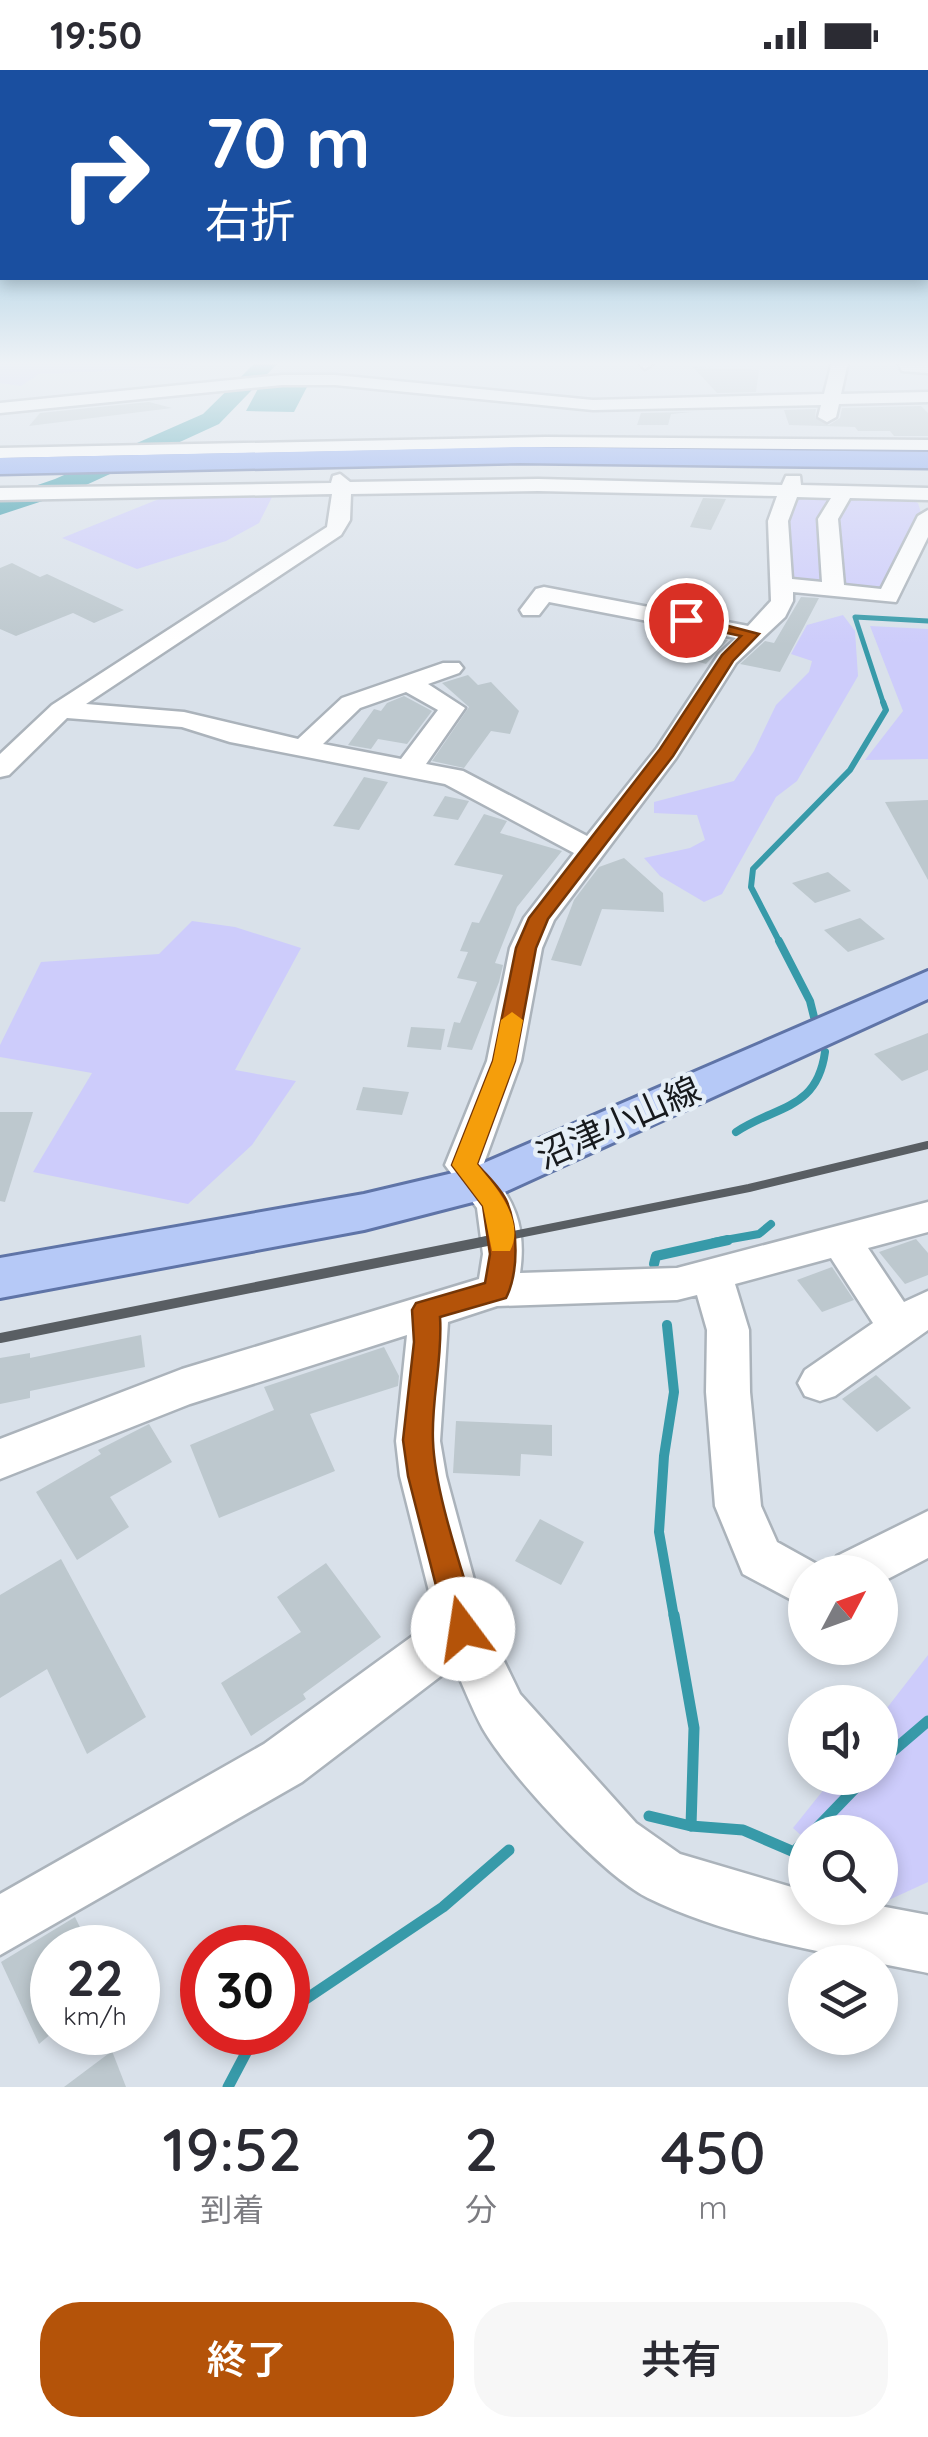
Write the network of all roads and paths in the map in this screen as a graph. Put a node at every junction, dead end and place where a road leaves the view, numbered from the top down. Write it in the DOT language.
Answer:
graph roads {
  1 [pos="147,456"];
  2 [pos="206,456"];
  3 [pos="558,456"];
  4 [pos="713,456"];
  5 [pos="928,460"];
  6 [pos="160,461"];
  7 [pos="0,466"];
  8 [pos="62,478"];
  9 [pos="341,484"];
  10 [pos="790,484"];
  11 [pos="11,487"];
  12 [pos="844,491"];
  13 [pos="0,494"];
  14 [pos="926,498"];
  15 [pos="782,584"];
  16 [pos="833,590"];
  17 [pos="531,610"];
  18 [pos="752,634"];
  19 [pos="451,668"];
  20 [pos="410,684"];
  21 [pos="61,710"];
  22 [pos="306,746"];
  23 [pos="412,768"];
  24 [pos="0,769"];
  25 [pos="592,850"];
  26 [pos="928,984"];
  27 [pos="480,1184"];
  28 [pos="928,1217"];
  29 [pos="840,1238"];
  30 [pos="712,1276"];
  31 [pos="0,1278"];
  32 [pos="497,1290"];
  33 [pos="426,1310"];
  34 [pos="914,1318"];
  35 [pos="820,1382"];
  36 [pos="0,1459"];
  37 [pos="928,1533"];
  38 [pos="886,1555"];
  39 [pos="788,1574"];
  40 [pos="463,1629"];
  41 [pos="0,1926"];
  42 [pos="928,1944"];
  1 -- 6 [label="street"];
  2 -- 6 [label="street"];
  3 -- 6 [label="highway"];
  4 -- 5 [label="highway"];
  6 -- 8 [label="highway"];
  6 -- 14 [label="highway"];
  7 -- 8 [label="highway"];
  8 -- 9 [label="street"];
  8 -- 11 [label="highway"];
  9 -- 10 [label="street"];
  9 -- 21 [label="street"];
  10 -- 12 [label="street"];
  10 -- 15 [label="street"];
  11 -- 13 [label="street"];
  12 -- 14 [label="street"];
  12 -- 16 [label="street"];
  14 -- 16 [label="street"];
  15 -- 16 [label="street"];
  15 -- 18 [label="street"];
  17 -- 18 [label="street"];
  18 -- 25 [label="street"];
  19 -- 20 [label="street"];
  20 -- 22 [label="street"];
  20 -- 23 [label="street"];
  21 -- 22 [label="street"];
  21 -- 24 [label="street"];
  22 -- 23 [label="street"];
  23 -- 25 [label="street"];
  25 -- 27 [label="street"];
  26 -- 27 [label="main road, 沼津小山線"];
  27 -- 31 [label="main road, 沼津小山線"];
  27 -- 32 [label="street"];
  28 -- 29 [label="street"];
  29 -- 30 [label="street"];
  29 -- 34 [label="street"];
  30 -- 32 [label="street"];
  30 -- 39 [label="street"];
  32 -- 33 [label="street"];
  33 -- 36 [label="street"];
  33 -- 40 [label="street"];
  34 -- 35 [label="street"];
  37 -- 38 [label="street"];
  40 -- 41 [label="street"];
  40 -- 42 [label="street"];
}
